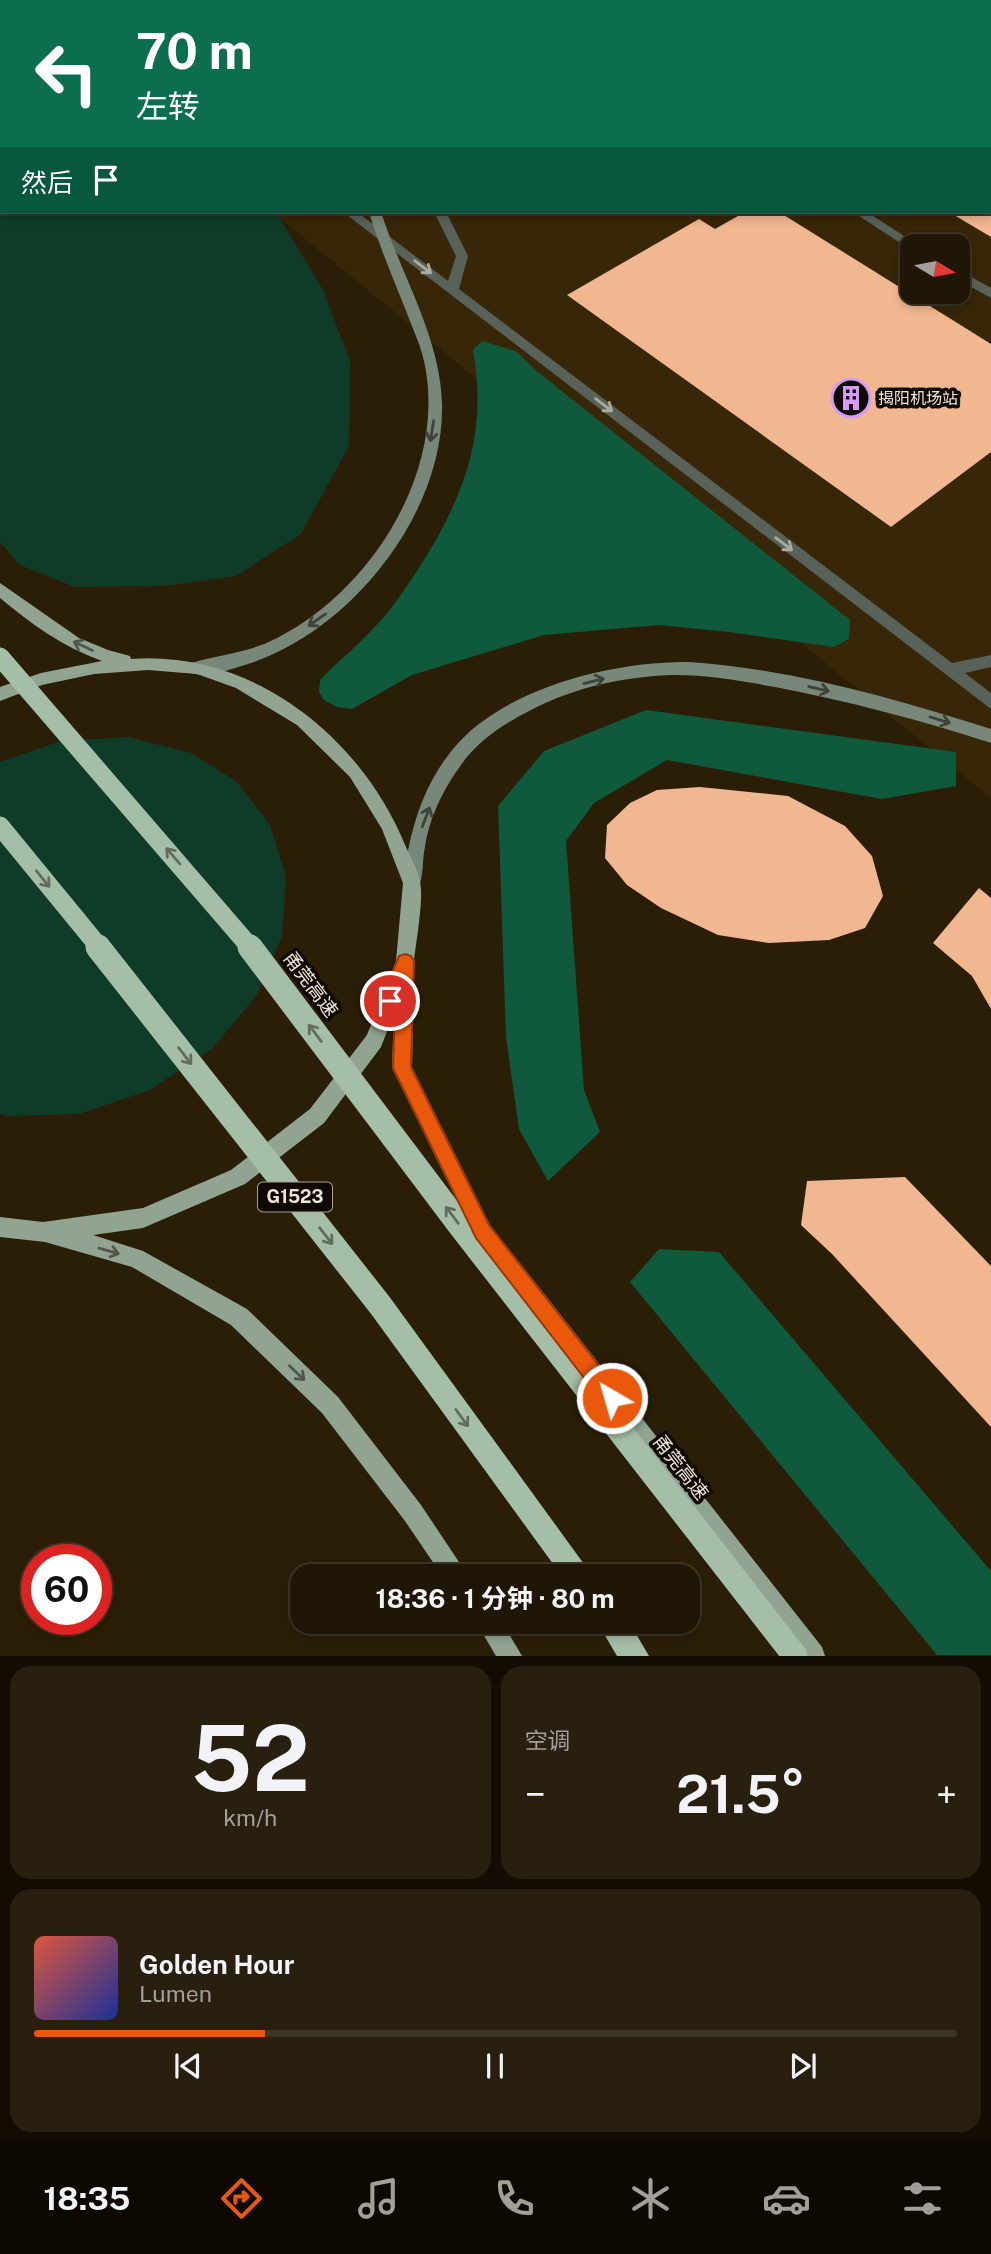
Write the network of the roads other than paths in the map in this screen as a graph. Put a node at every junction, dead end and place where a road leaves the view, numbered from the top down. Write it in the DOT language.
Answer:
graph roads {
  1 [pos="352,214"];
  2 [pos="376,214"];
  3 [pos="441,214"];
  4 [pos="862,214"];
  5 [pos="382,235"];
  6 [pos="900,238"];
  7 [pos="970,281"];
  8 [pos="452,289"];
  9 [pos="991,294"];
  10 [pos="0,589"];
  11 [pos="0,657"];
  12 [pos="991,661"];
  13 [pos="148,664"];
  14 [pos="197,668"];
  15 [pos="949,670"];
  16 [pos="0,694"];
  17 [pos="991,702"];
  18 [pos="991,736"];
  19 [pos="0,826"];
  20 [pos="412,883"];
  21 [pos="405,961"];
  22 [pos="0,1227"];
  23 [pos="43,1232"];
  24 [pos="448,1564"];
  25 [pos="569,1564"];
  26 [pos="496,1634"];
  27 [pos="619,1634"];
  28 [pos="510,1656"];
  29 [pos="635,1656"];
  30 [pos="795,1656"];
  31 [pos="813,1656"];
  1 -- 5 [label="lane"];
  2 -- 5 [label="street"];
  3 -- 8 [label="lane"];
  4 -- 6 [label="lane"];
  5 -- 8 [label="lane, one-way"];
  5 -- 14 [label="street, one-way"];
  7 -- 9 [label="lane"];
  8 -- 15 [label="lane, one-way"];
  13 -- 10 [label="main road, one-way"];
  30 -- 11 [label="highway, 甬莞高速, one-way, bridge"];
  12 -- 15 [label="lane"];
  13 -- 14 [label="main road"];
  13 -- 16 [label="main road"];
  14 -- 20 [label="main road"];
  15 -- 17 [label="lane"];
  20 -- 18 [label="street, one-way"];
  19 -- 25 [label="highway, G1523, one-way, bridge"];
  20 -- 21 [label="main road"];
  21 -- 23 [label="main road"];
  21 -- 31 [label="main road"];
  22 -- 23 [label="main road"];
  23 -- 24 [label="main road, one-way"];
  26 -- 28 [label="main road"];
  27 -- 29 [label="highway"];
}
